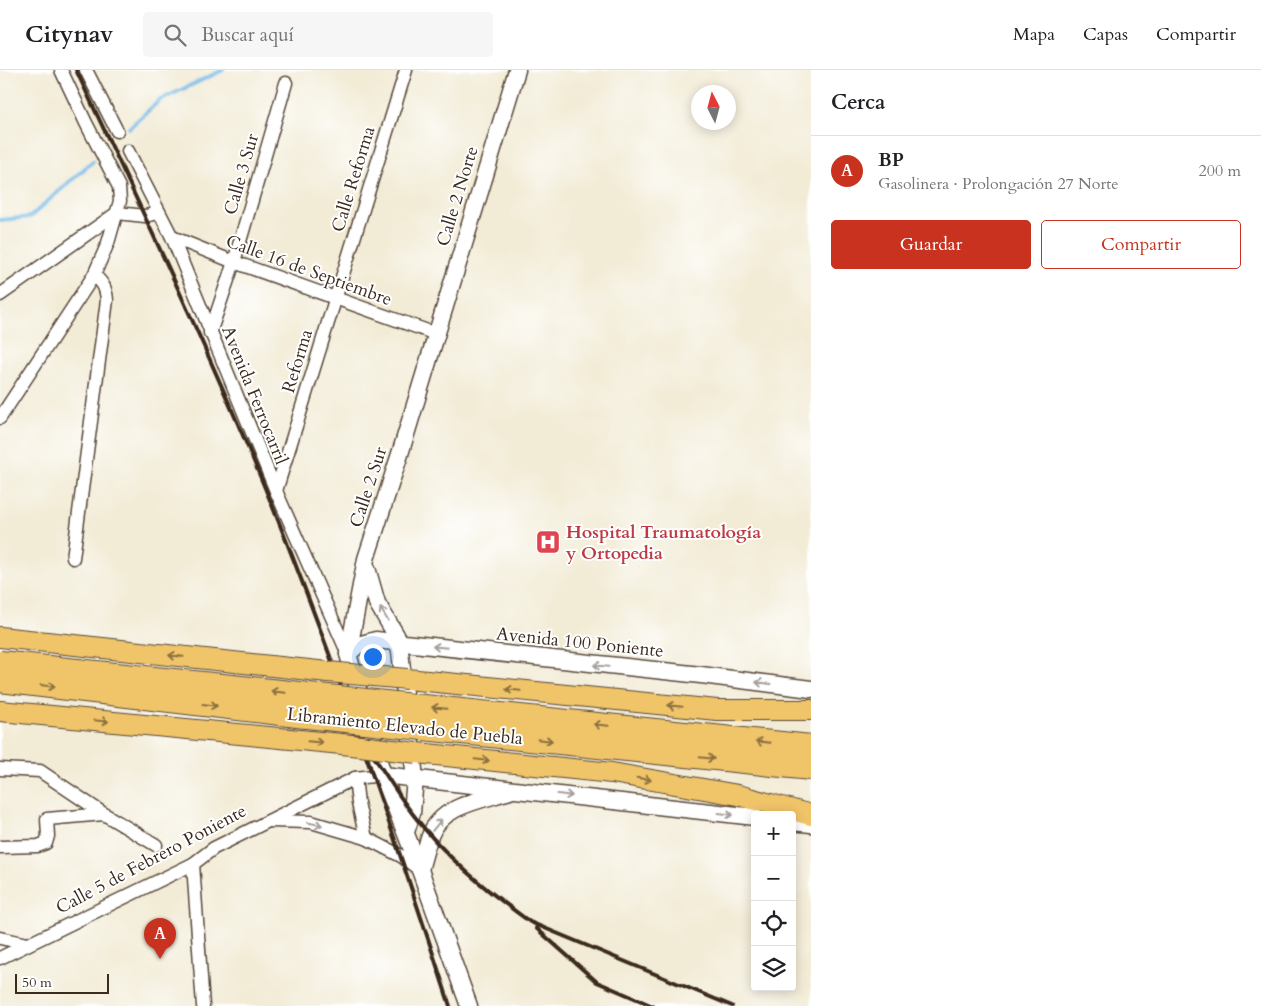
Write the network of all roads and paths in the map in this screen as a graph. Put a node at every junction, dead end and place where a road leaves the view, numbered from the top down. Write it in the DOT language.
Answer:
graph roads {
  1 [pos="61,70"];
  2 [pos="86,70"];
  3 [pos="406,70"];
  4 [pos="517,70"];
  5 [pos="286,83"];
  6 [pos="117,131"];
  7 [pos="128,151"];
  8 [pos="117,213"];
  9 [pos="159,213"];
  10 [pos="172,237"];
  11 [pos="234,262"];
  12 [pos="94,275"];
  13 [pos="0,295"];
  14 [pos="335,299"];
  15 [pos="210,332"];
  16 [pos="436,334"];
  17 [pos="0,418"];
  18 [pos="276,492"];
  19 [pos="73,558"];
  20 [pos="366,559"];
  21 [pos="0,637"];
  22 [pos="399,643"];
  23 [pos="348,654"];
  24 [pos="0,663"];
  25 [pos="0,680"];
  26 [pos="330,681"];
  27 [pos="408,688"];
  28 [pos="811,689"];
  29 [pos="811,710"];
  30 [pos="0,711"];
  31 [pos="348,736"];
  32 [pos="415,744"];
  33 [pos="811,748"];
  34 [pos="811,768"];
  35 [pos="0,769"];
  36 [pos="384,774"];
  37 [pos="355,778"];
  38 [pos="415,778"];
  39 [pos="516,789"];
  40 [pos="104,814"];
  41 [pos="811,815"];
  42 [pos="751,817"];
  43 [pos="266,821"];
  44 [pos="796,822"];
  45 [pos="811,824"];
  46 [pos="406,832"];
  47 [pos="366,838"];
  48 [pos="156,845"];
  49 [pos="0,847"];
  50 [pos="193,864"];
  51 [pos="420,870"];
  52 [pos="0,938"];
  53 [pos="28,944"];
  54 [pos="0,958"];
  55 [pos="203,1006"];
  56 [pos="469,1006"];
  1 -- 8 [label="street"];
  2 -- 6 [label="street"];
  3 -- 14 [label="street, Calle Reforma"];
  4 -- 16 [label="street, Calle 2 Norte"];
  5 -- 11 [label="street, Calle 3 Sur"];
  7 -- 9 [label="street, Avenida Ferrocarril"];
  8 -- 9 [label="street"];
  8 -- 12 [label="street"];
  8 -- 13 [label="street"];
  9 -- 10 [label="street, Avenida Ferrocarril"];
  10 -- 11 [label="street, Calle 16 de Septiembre"];
  10 -- 15 [label="street, Avenida Ferrocarril"];
  11 -- 14 [label="street, Calle 16 de Septiembre"];
  11 -- 15 [label="street, Calle 3 Sur"];
  12 -- 17 [label="street"];
  12 -- 19 [label="street"];
  14 -- 16 [label="street, Calle 16 de Septiembre"];
  14 -- 18 [label="street, Reforma"];
  15 -- 18 [label="street, Avenida Ferrocarril"];
  16 -- 20 [label="street, Calle 2 Sur"];
  18 -- 23 [label="street, Avenida Ferrocarril"];
  22 -- 20 [label="street, one-way"];
  20 -- 23 [label="street, Calle 2 Sur"];
  26 -- 21 [label="main road, one-way"];
  22 -- 23 [label="street, Avenida 100 Poniente"];
  28 -- 22 [label="street, Avenida 100 Poniente, one-way"];
  22 -- 38 [label="street"];
  23 -- 36 [label="street"];
  33 -- 24 [label="highway, Libramiento Elevado de Puebla, one-way, bridge"];
  25 -- 34 [label="highway, Libramiento Elevado de Puebla, one-way, bridge"];
  26 -- 27 [label="highway"];
  29 -- 27 [label="main road, one-way"];
  30 -- 31 [label="main road, one-way"];
  31 -- 32 [label="highway"];
  32 -- 41 [label="main road, one-way"];
  35 -- 40 [label="street"];
  36 -- 37 [label="street, Calle 5 de Febrero Poniente"];
  36 -- 38 [label="street, Calle 5 de Febrero Poniente"];
  36 -- 46 [label="street"];
  37 -- 43 [label="street, Calle 5 de Febrero Poniente"];
  37 -- 47 [label="street"];
  38 -- 39 [label="street, Calle 5 de Febrero Poniente"];
  38 -- 46 [label="street"];
  39 -- 42 [label="street, Calle 5 de Febrero Poniente, one-way"];
  51 -- 39 [label="street, one-way"];
  40 -- 48 [label="street"];
  40 -- 49 [label="street"];
  43 -- 47 [label="street, Calle 5 de Febrero Poniente, one-way"];
  43 -- 50 [label="street, Calle 5 de Febrero Poniente"];
  44 -- 45 [label="street"];
  46 -- 51 [label="street"];
  47 -- 51 [label="street, Calle 5 de Febrero Poniente"];
  50 -- 53 [label="street, Calle 5 de Febrero Poniente"];
  50 -- 55 [label="street"];
  51 -- 56 [label="street"];
  52 -- 53 [label="street"];
  53 -- 54 [label="street, Calle 5 de Febrero Poniente"];
}
